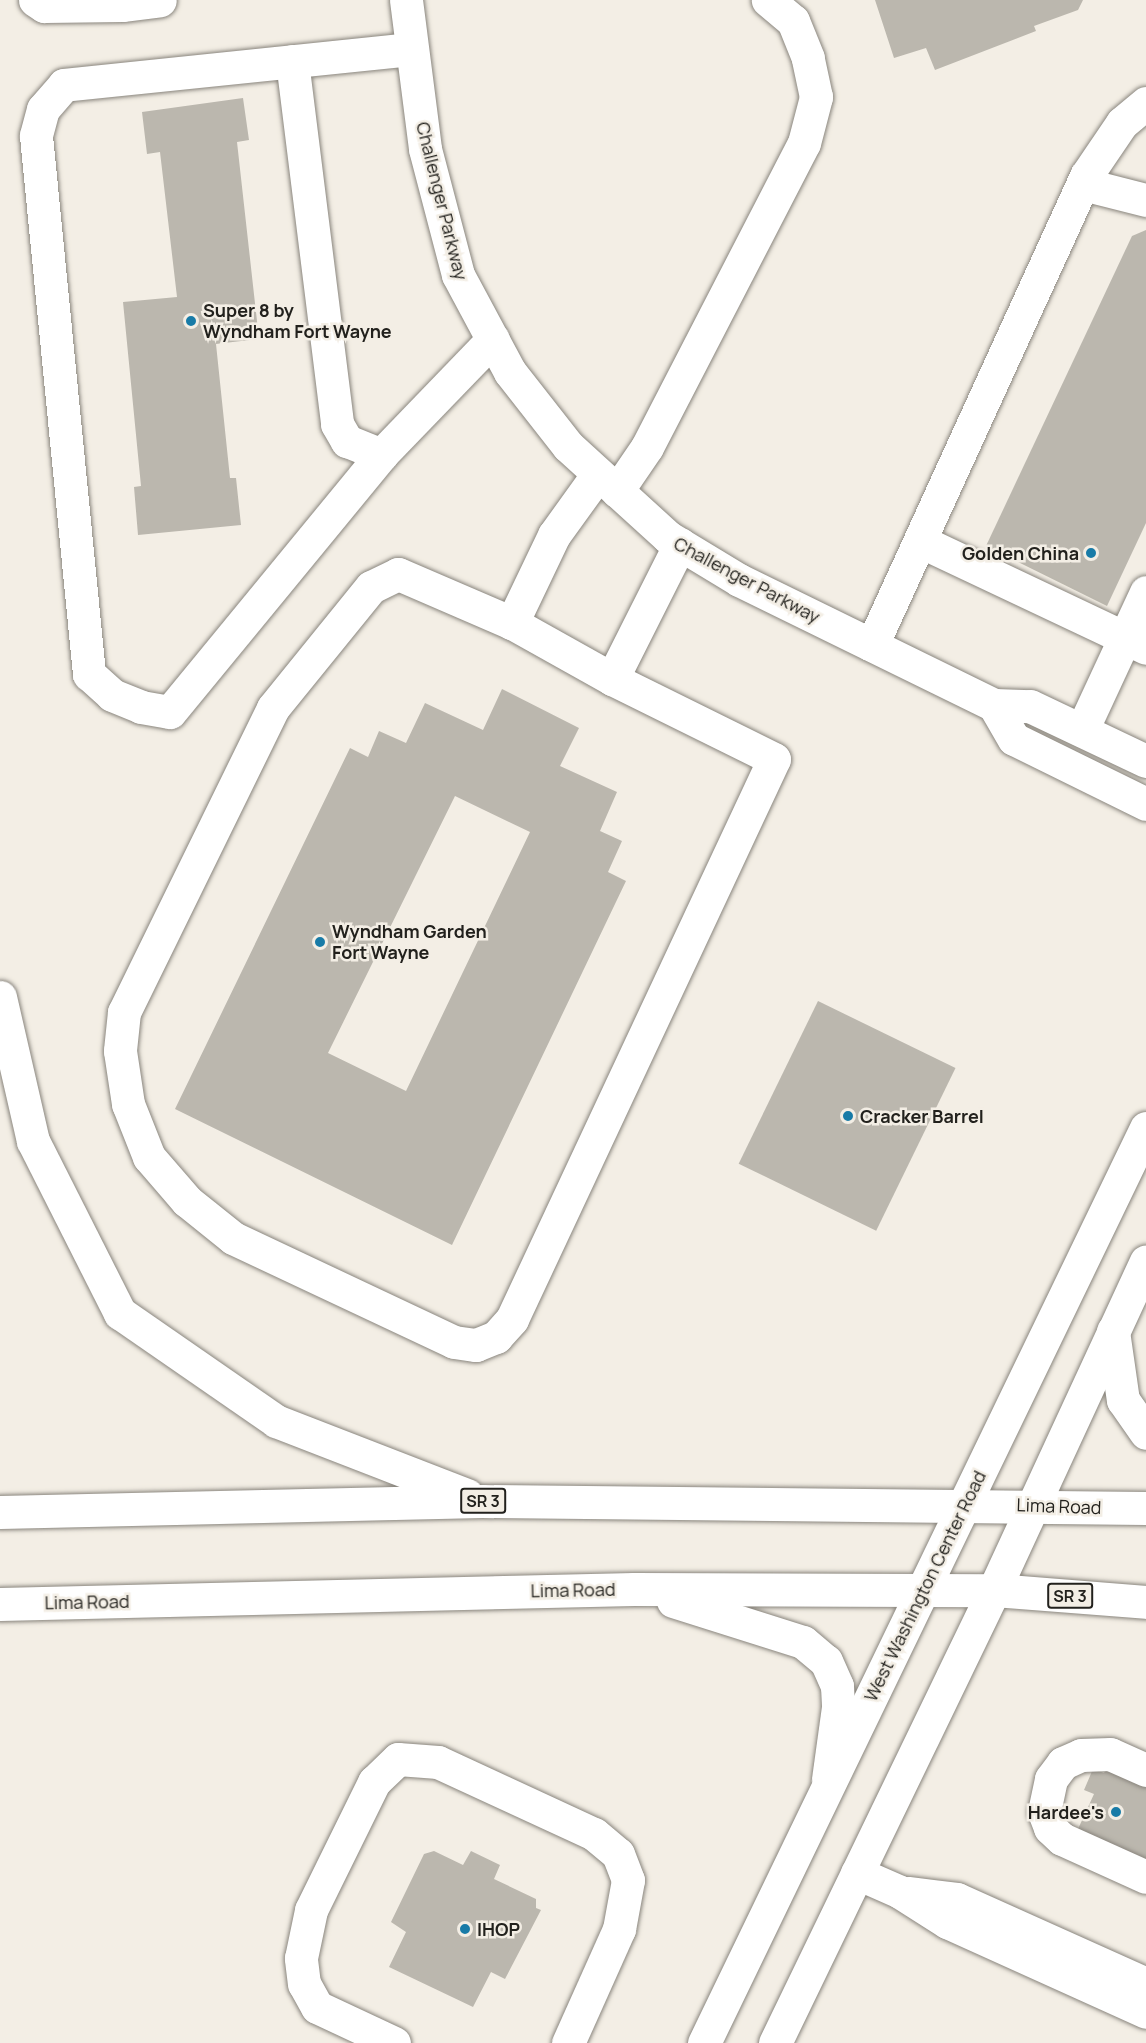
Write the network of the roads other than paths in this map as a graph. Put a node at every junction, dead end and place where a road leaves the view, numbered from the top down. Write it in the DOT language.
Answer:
graph roads {
  1 [pos="35,0"];
  2 [pos="160,0"];
  3 [pos="406,0"];
  4 [pos="768,0"];
  5 [pos="411,49"];
  6 [pos="292,61"];
  7 [pos="1146,103"];
  8 [pos="1083,184"];
  9 [pos="1146,200"];
  10 [pos="492,339"];
  11 [pos="381,455"];
  12 [pos="607,482"];
  13 [pos="920,541"];
  14 [pos="680,544"];
  15 [pos="1146,592"];
  16 [pos="512,623"];
  17 [pos="1135,643"];
  18 [pos="872,645"];
  19 [pos="612,679"];
  20 [pos="994,705"];
  21 [pos="1082,730"];
  22 [pos="1146,761"];
  23 [pos="1146,804"];
  24 [pos="0,997"];
  25 [pos="1146,1128"];
  26 [pos="1146,1261"];
  27 [pos="1113,1331"];
  28 [pos="1146,1433"];
  29 [pos="482,1501"];
  30 [pos="967,1503"];
  31 [pos="1032,1504"];
  32 [pos="1146,1508"];
  33 [pos="0,1512"];
  34 [pos="634,1589"];
  35 [pos="926,1590"];
  36 [pos="994,1590"];
  37 [pos="1146,1602"];
  38 [pos="0,1604"];
  39 [pos="1146,1770"];
  40 [pos="828,1779"];
  41 [pos="857,1873"];
  42 [pos="1146,1877"];
  43 [pos="900,1892"];
  44 [pos="1146,1984"];
  45 [pos="1146,2012"];
  46 [pos="393,2043"];
  47 [pos="568,2043"];
  48 [pos="704,2043"];
  49 [pos="775,2043"];
  1 -- 2 [label="main road"];
  3 -- 5 [label="main road, Challenger Parkway"];
  4 -- 12 [label="main road"];
  5 -- 6 [label="main road"];
  5 -- 10 [label="main road, Challenger Parkway"];
  6 -- 11 [label="main road"];
  6 -- 11 [label="main road"];
  7 -- 8 [label="main road"];
  8 -- 9 [label="main road"];
  8 -- 13 [label="main road"];
  10 -- 11 [label="main road"];
  10 -- 12 [label="main road, Challenger Parkway"];
  12 -- 14 [label="main road, Challenger Parkway"];
  12 -- 16 [label="main road"];
  13 -- 17 [label="main road"];
  13 -- 18 [label="main road"];
  14 -- 18 [label="main road, Challenger Parkway"];
  14 -- 19 [label="main road"];
  15 -- 17 [label="main road"];
  16 -- 19 [label="main road"];
  16 -- 19 [label="main road"];
  17 -- 21 [label="main road"];
  18 -- 20 [label="main road, Challenger Parkway"];
  20 -- 21 [label="main road, Challenger Parkway"];
  20 -- 23 [label="main road"];
  21 -- 22 [label="main road, Challenger Parkway"];
  24 -- 29 [label="main road"];
  25 -- 30 [label="main road, West Washington Center Road"];
  26 -- 27 [label="main road"];
  27 -- 28 [label="main road"];
  27 -- 31 [label="main road"];
  29 -- 30 [label="main road, Lima Road / SR 3"];
  29 -- 33 [label="main road, Lima Road / SR 3"];
  30 -- 31 [label="main road, Lima Road / SR 3"];
  30 -- 35 [label="main road, West Washington Center Road"];
  31 -- 32 [label="main road, Lima Road / SR 3"];
  31 -- 36 [label="main road"];
  34 -- 35 [label="main road, Lima Road / SR 3"];
  34 -- 38 [label="main road, Lima Road / SR 3"];
  34 -- 40 [label="main road"];
  35 -- 36 [label="main road, Lima Road / SR 3"];
  35 -- 40 [label="main road, West Washington Center Road"];
  36 -- 37 [label="main road, Lima Road / SR 3"];
  36 -- 41 [label="main road"];
  39 -- 42 [label="main road"];
  40 -- 48 [label="main road, West Washington Center Road"];
  41 -- 43 [label="main road"];
  41 -- 49 [label="main road"];
  43 -- 44 [label="main road"];
  43 -- 45 [label="main road"];
  46 -- 47 [label="main road"];
}
